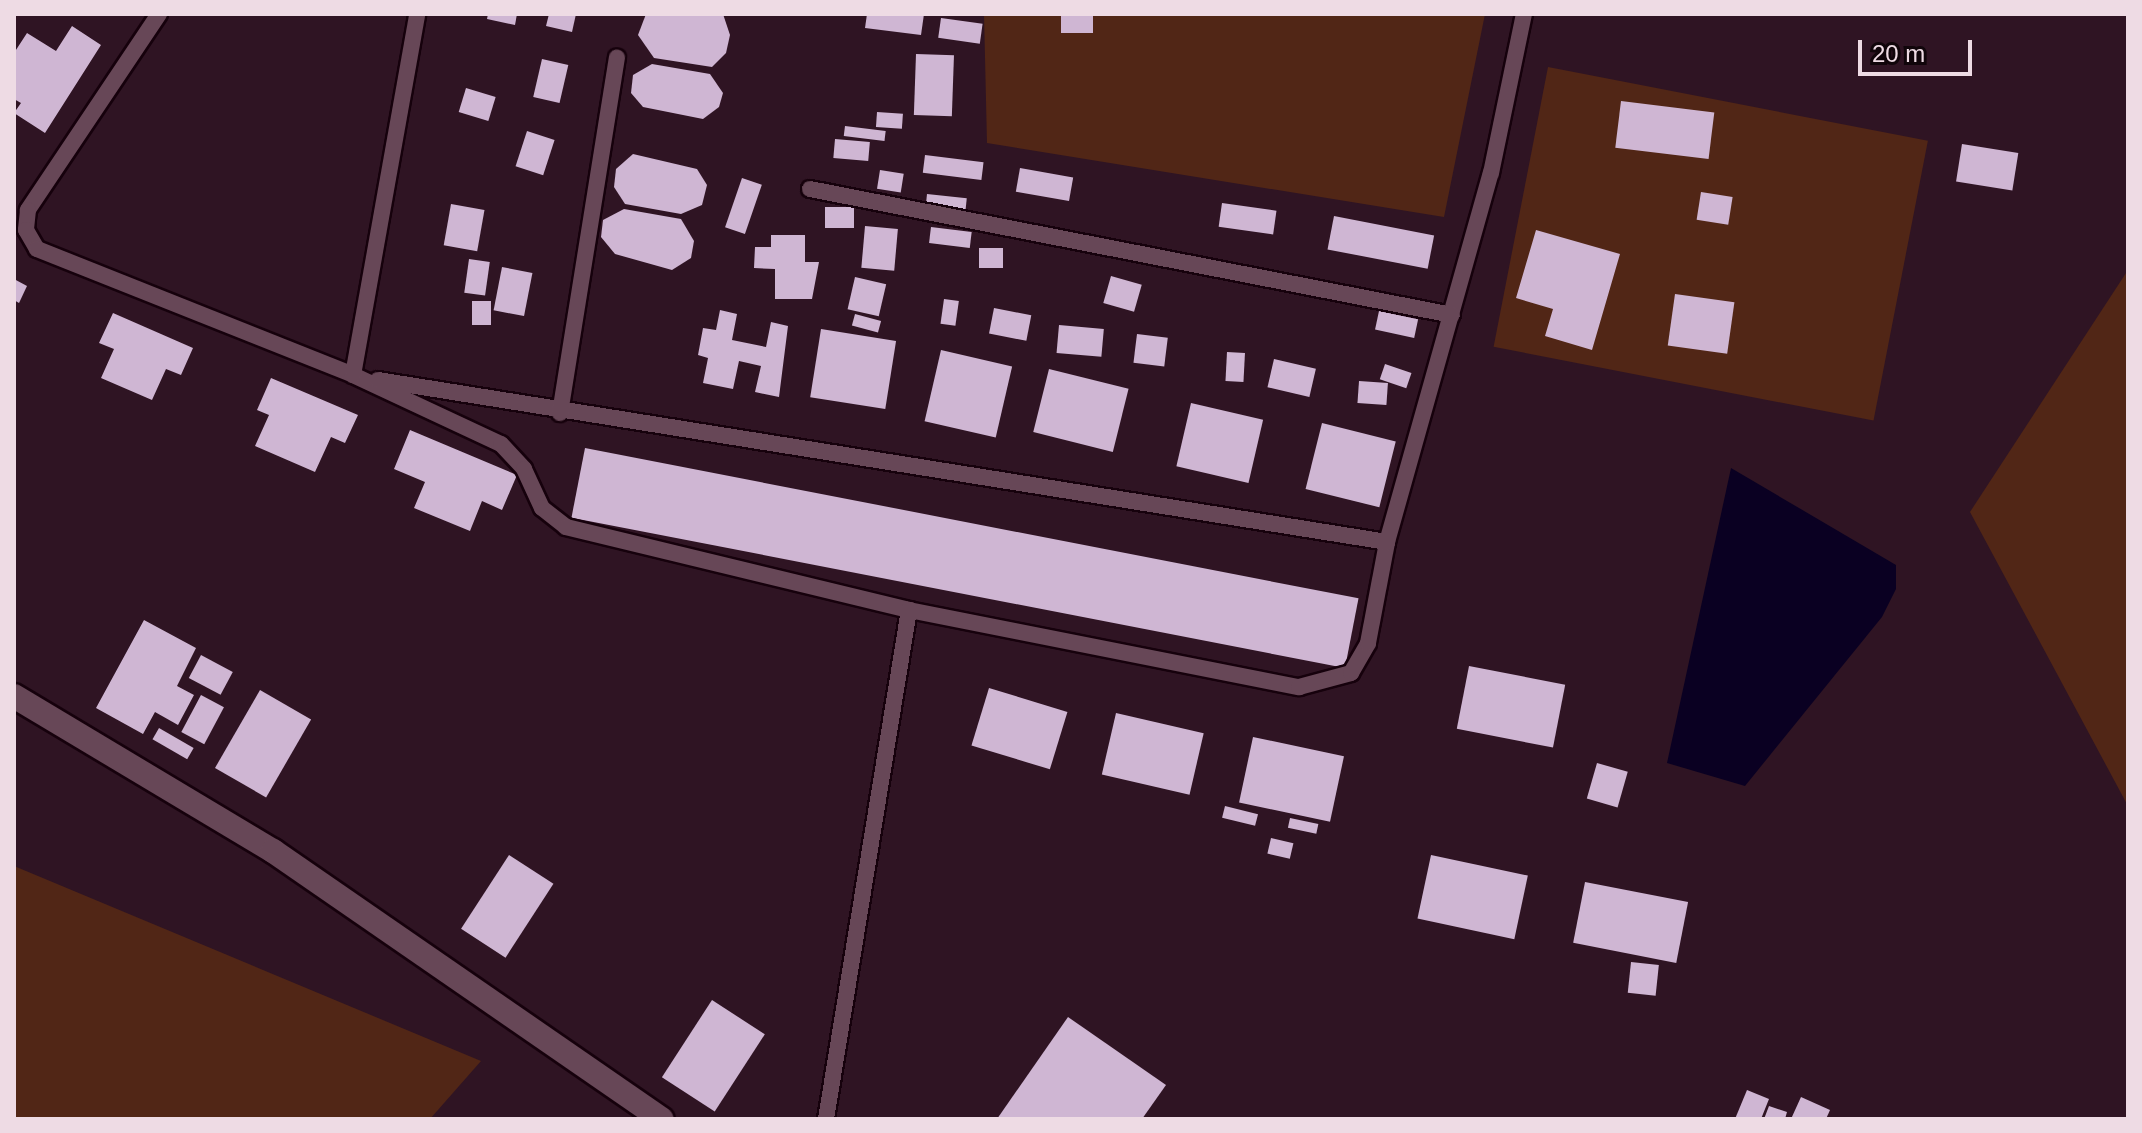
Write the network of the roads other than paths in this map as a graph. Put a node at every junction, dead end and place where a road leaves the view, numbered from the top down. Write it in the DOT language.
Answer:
graph roads {
  1 [pos="159,14"];
  2 [pos="417,14"];
  3 [pos="1524,14"];
  4 [pos="617,58"];
  5 [pos="810,189"];
  6 [pos="1452,315"];
  7 [pos="353,375"];
  8 [pos="560,413"];
  9 [pos="1387,542"];
  10 [pos="909,610"];
  11 [pos="14,696"];
  12 [pos="661,1119"];
  13 [pos="826,1119"];
  1 -- 7 [label="lane"];
  2 -- 7 [label="lane"];
  3 -- 6 [label="lane"];
  4 -- 8 [label="lane"];
  5 -- 6 [label="lane"];
  6 -- 9 [label="lane"];
  7 -- 8 [label="lane"];
  7 -- 10 [label="lane"];
  8 -- 9 [label="lane"];
  9 -- 10 [label="lane"];
  10 -- 13 [label="lane"];
  11 -- 12 [label="street"];
}
